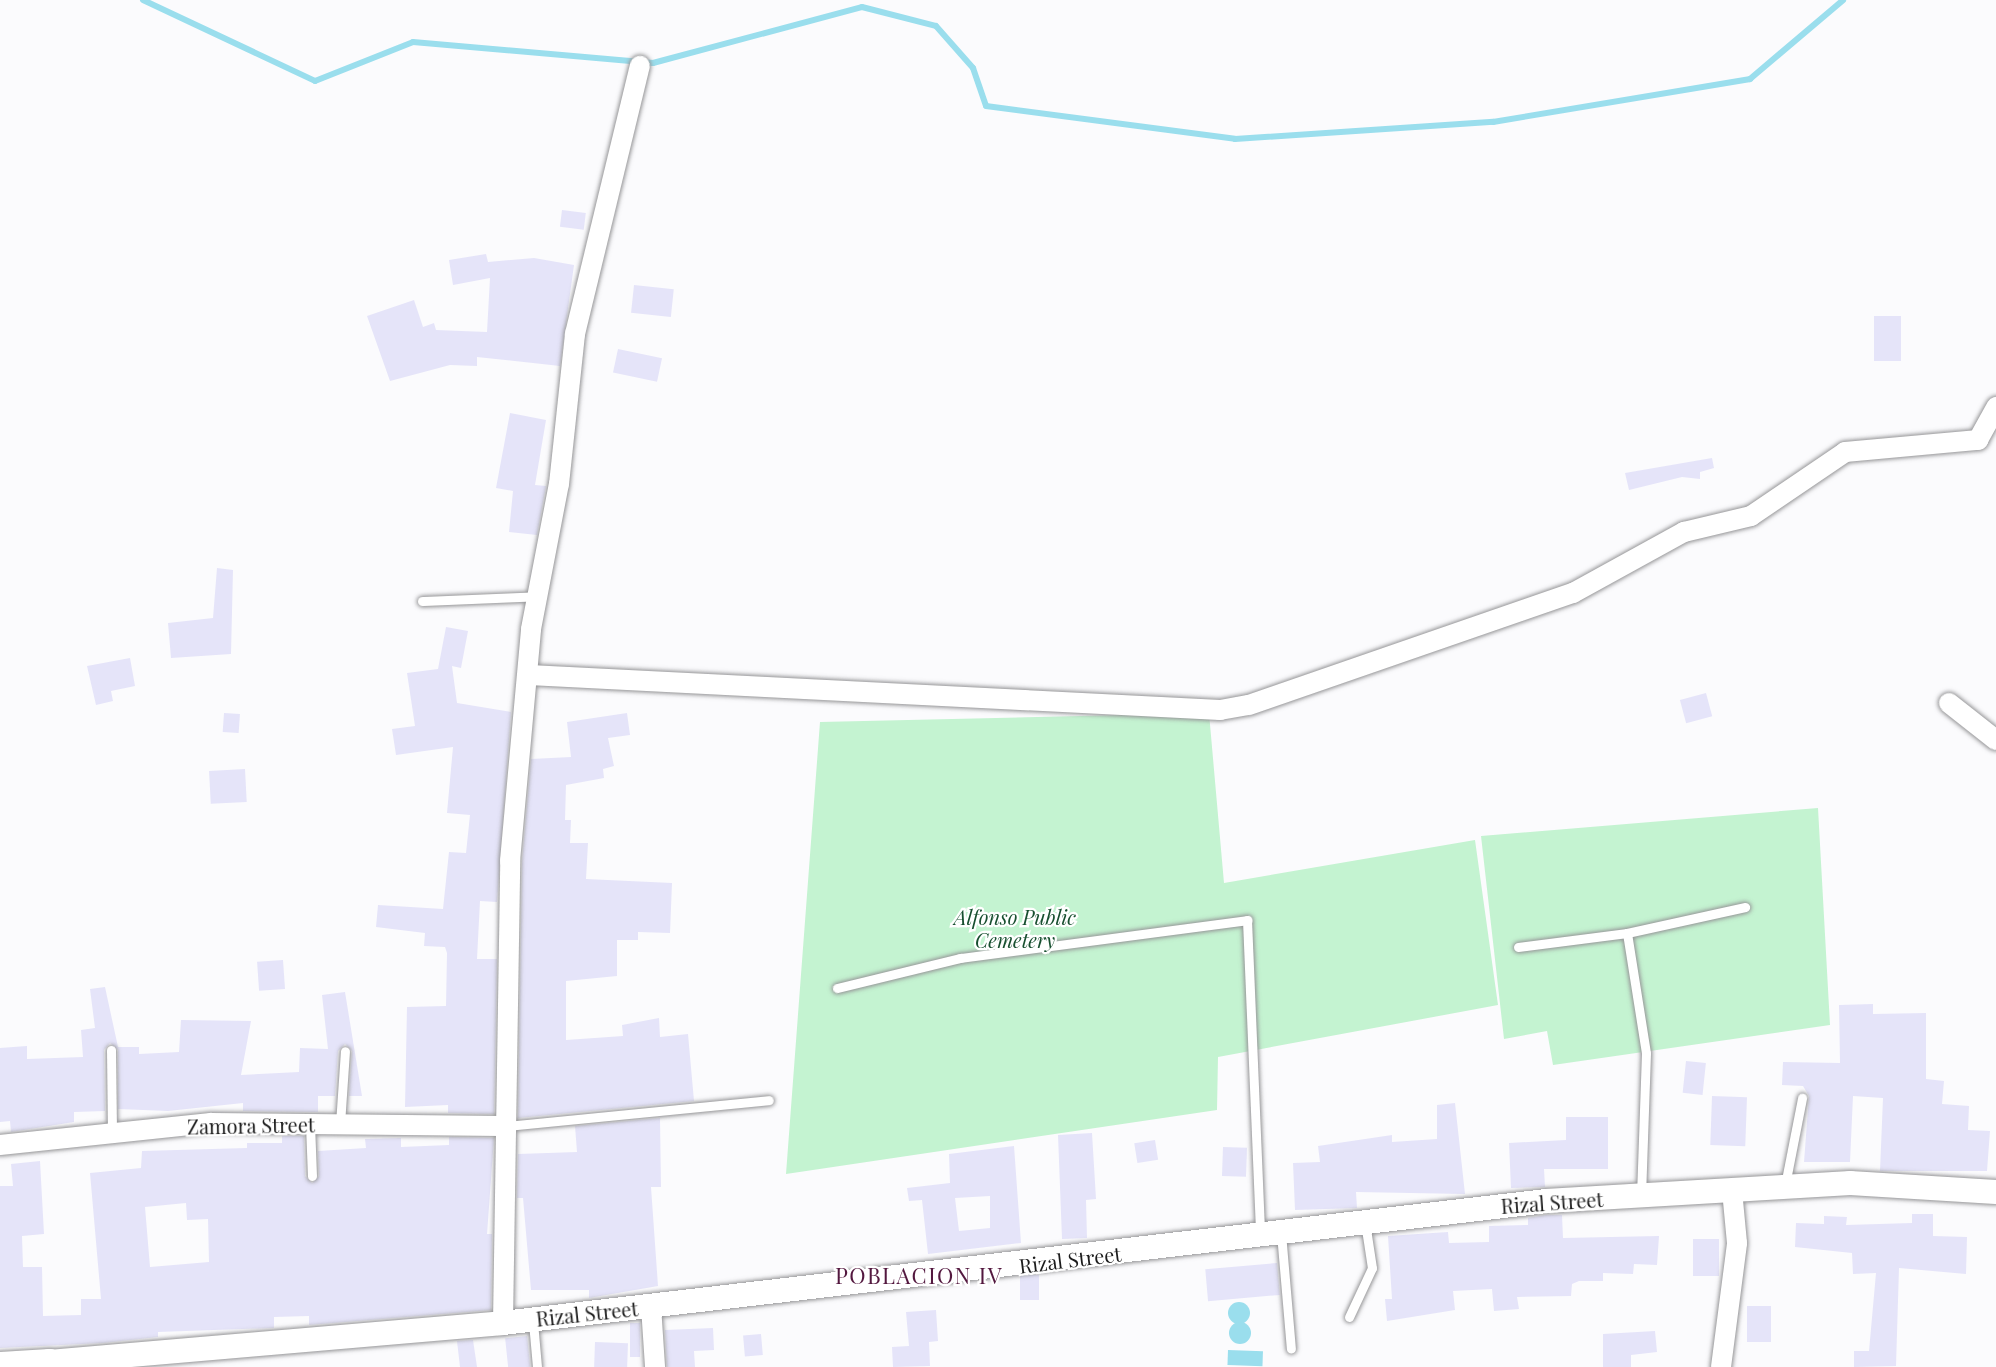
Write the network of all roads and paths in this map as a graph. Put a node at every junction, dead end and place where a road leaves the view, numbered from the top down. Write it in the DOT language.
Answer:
graph roads {
  1 [pos="640,66"];
  2 [pos="1996,407"];
  3 [pos="539,596"];
  4 [pos="422,602"];
  5 [pos="529,675"];
  6 [pos="1949,703"];
  7 [pos="1996,740"];
  8 [pos="1745,907"];
  9 [pos="1627,933"];
  10 [pos="1518,947"];
  11 [pos="837,988"];
  12 [pos="111,1050"];
  13 [pos="345,1051"];
  14 [pos="1802,1098"];
  15 [pos="769,1100"];
  16 [pos="310,1124"];
  17 [pos="340,1124"];
  18 [pos="502,1126"];
  19 [pos="112,1133"];
  20 [pos="0,1145"];
  21 [pos="312,1176"];
  22 [pos="1732,1190"];
  23 [pos="1784,1190"];
  24 [pos="1996,1192"];
  25 [pos="1641,1195"];
  26 [pos="1365,1220"];
  27 [pos="1270,1235"];
  28 [pos="651,1306"];
  29 [pos="1349,1317"];
  30 [pos="533,1320"];
  31 [pos="503,1323"];
  32 [pos="1291,1349"];
  33 [pos="49,1364"];
  34 [pos="0,1365"];
  35 [pos="537,1367"];
  36 [pos="656,1367"];
  37 [pos="1721,1367"];
  1 -- 3 [label="street"];
  2 -- 5 [label="street"];
  3 -- 4 [label="lane"];
  3 -- 5 [label="street"];
  5 -- 18 [label="street"];
  6 -- 7 [label="street"];
  8 -- 9 [label="lane"];
  9 -- 10 [label="lane"];
  9 -- 25 [label="lane"];
  11 -- 27 [label="lane"];
  12 -- 19 [label="lane"];
  13 -- 17 [label="lane"];
  14 -- 23 [label="lane"];
  15 -- 18 [label="lane"];
  16 -- 17 [label="street, Zamora Street"];
  16 -- 19 [label="street, Zamora Street"];
  16 -- 21 [label="lane"];
  17 -- 18 [label="street, Zamora Street"];
  18 -- 31 [label="street"];
  19 -- 20 [label="street, Zamora Street"];
  22 -- 23 [label="street, Rizal Street"];
  22 -- 25 [label="street, Rizal Street"];
  22 -- 37 [label="street"];
  23 -- 24 [label="street, Rizal Street"];
  25 -- 26 [label="street, Rizal Street"];
  26 -- 27 [label="street, Rizal Street"];
  26 -- 29 [label="lane"];
  27 -- 28 [label="street, Rizal Street"];
  27 -- 32 [label="lane"];
  28 -- 30 [label="street, Rizal Street"];
  28 -- 36 [label="street"];
  30 -- 31 [label="street, Rizal Street"];
  30 -- 35 [label="lane"];
  31 -- 33 [label="street, Rizal Street"];
  33 -- 34 [label="main road, Rizal Street"];
}
